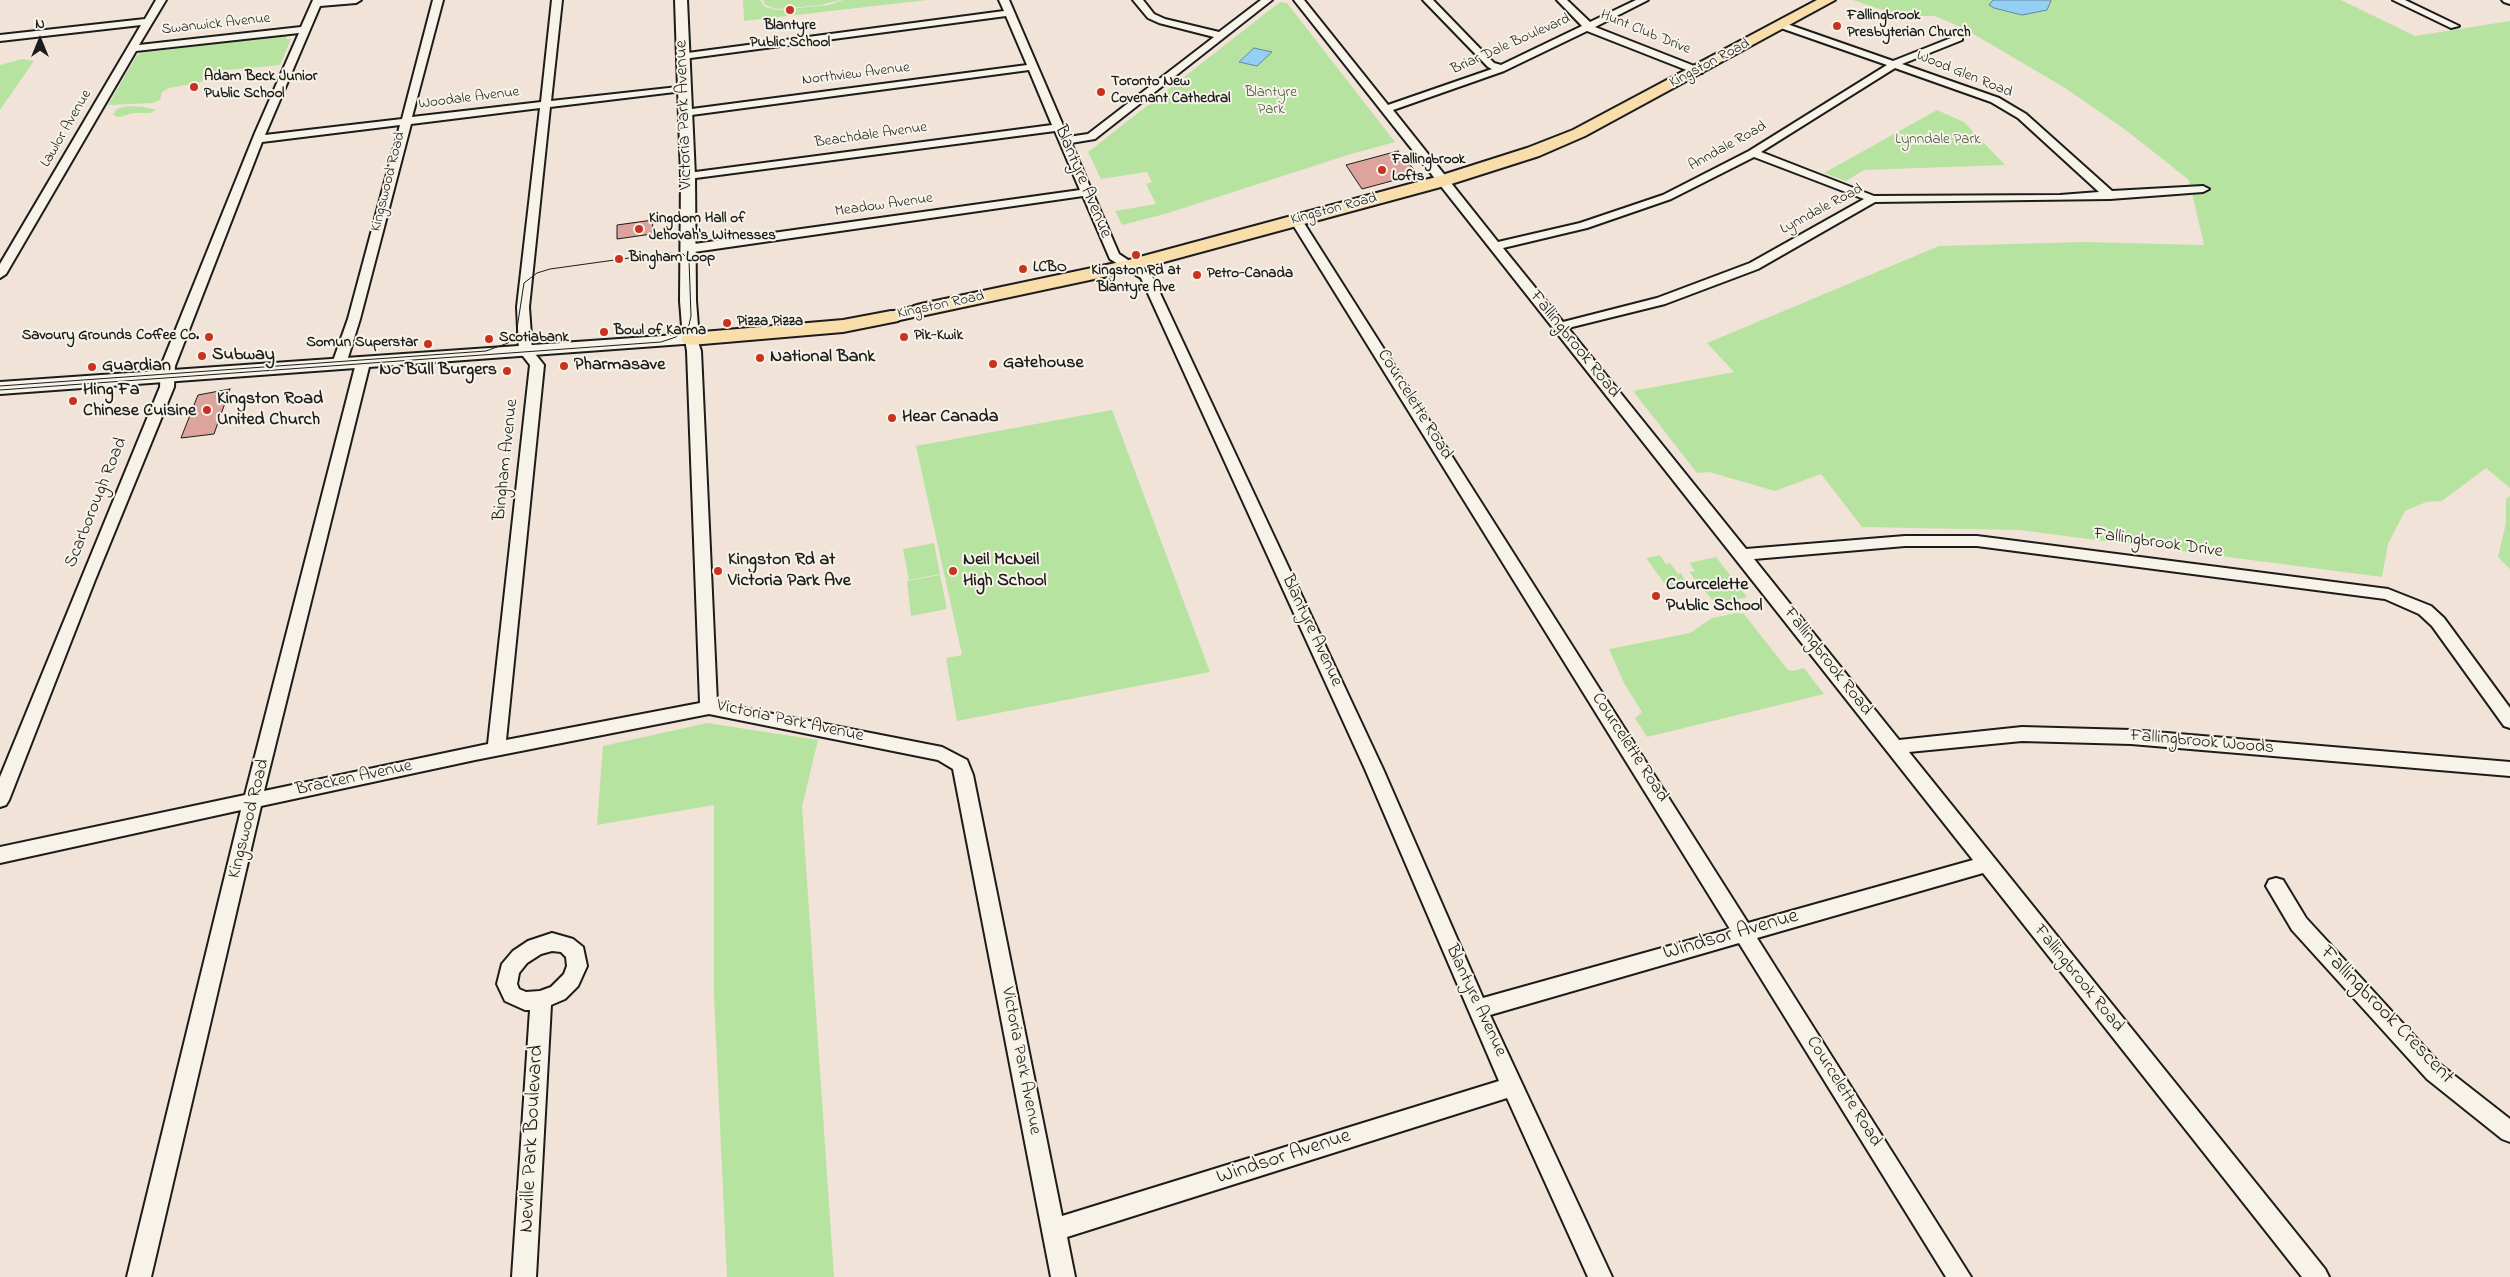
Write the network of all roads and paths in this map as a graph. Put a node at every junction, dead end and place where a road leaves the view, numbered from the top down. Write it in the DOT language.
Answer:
graph roads {
  1 [pos="161,0"];
  2 [pos="356,0"];
  3 [pos="438,0"];
  4 [pos="557,0"];
  5 [pos="681,0"];
  6 [pos="1004,0"];
  7 [pos="1138,0"];
  8 [pos="1267,0"];
  9 [pos="1299,0"];
  10 [pos="1428,0"];
  11 [pos="1562,0"];
  12 [pos="1644,0"];
  13 [pos="1828,0"];
  14 [pos="2398,0"];
  15 [pos="317,2"];
  16 [pos="1010,13"];
  17 [pos="147,22"];
  18 [pos="1781,25"];
  19 [pos="2454,26"];
  20 [pos="1589,27"];
  21 [pos="304,30"];
  22 [pos="1222,36"];
  23 [pos="0,38"];
  24 [pos="1959,38"];
  25 [pos="131,49"];
  26 [pos="683,56"];
  27 [pos="1895,64"];
  28 [pos="1032,67"];
  29 [pos="1501,69"];
  30 [pos="1698,71"];
  31 [pos="683,88"];
  32 [pos="544,105"];
  33 [pos="1387,109"];
  34 [pos="684,113"];
  35 [pos="404,122"];
  36 [pos="1058,127"];
  37 [pos="258,139"];
  38 [pos="1065,142"];
  39 [pos="1752,153"];
  40 [pos="688,176"];
  41 [pos="1442,181"];
  42 [pos="2204,190"];
  43 [pos="1086,192"];
  44 [pos="2110,196"];
  45 [pos="1873,199"];
  46 [pos="1296,220"];
  47 [pos="1495,246"];
  48 [pos="687,249"];
  49 [pos="1127,266"];
  50 [pos="0,274"];
  51 [pos="921,310"];
  52 [pos="891,317"];
  53 [pos="1559,327"];
  54 [pos="691,339"];
  55 [pos="526,351"];
  56 [pos="363,363"];
  57 [pos="339,364"];
  58 [pos="169,376"];
  59 [pos="0,388"];
  60 [pos="1742,555"];
  61 [pos="709,708"];
  62 [pos="2510,721"];
  63 [pos="1894,747"];
  64 [pos="496,749"];
  65 [pos="2510,769"];
  66 [pos="0,800"];
  67 [pos="253,800"];
  68 [pos="0,855"];
  69 [pos="1986,864"];
  70 [pos="2276,886"];
  71 [pos="1744,933"];
  72 [pos="541,1000"];
  73 [pos="1477,1009"];
  74 [pos="1514,1086"];
  75 [pos="2510,1132"];
  76 [pos="1054,1230"];
  77 [pos="139,1277"];
  78 [pos="524,1277"];
  79 [pos="1063,1277"];
  80 [pos="1600,1277"];
  81 [pos="1959,1277"];
  82 [pos="2317,1277"];
  1 -- 17 [label="street, Lawlor Avenue"];
  2 -- 15 [label="street"];
  3 -- 35 [label="street, Kingswood Road"];
  4 -- 32 [label="street, Bingham Avenue"];
  5 -- 26 [label="street, Victoria Park Avenue"];
  6 -- 16 [label="street, Blantyre Avenue"];
  7 -- 22 [label="street"];
  8 -- 22 [label="street"];
  9 -- 33 [label="street, Fallingbrook Road"];
  10 -- 29 [label="street"];
  11 -- 20 [label="street, Hunt Club Drive"];
  12 -- 20 [label="street, Briar Dale Boulevard"];
  13 -- 18 [label="main road, Kingston Road"];
  14 -- 19 [label="street"];
  15 -- 21 [label="street, Scarborough Road"];
  16 -- 26 [label="street"];
  16 -- 28 [label="street, Blantyre Avenue"];
  17 -- 23 [label="street, Swanwick Avenue"];
  17 -- 25 [label="street, Lawlor Avenue"];
  18 -- 27 [label="street, Wood Glen Road"];
  18 -- 30 [label="main road, Kingston Road"];
  20 -- 29 [label="street, Briar Dale Boulevard"];
  20 -- 30 [label="street, Hunt Club Drive"];
  21 -- 25 [label="street, Swanwick Avenue"];
  21 -- 37 [label="street, Scarborough Road"];
  22 -- 38 [label="street"];
  24 -- 27 [label="street, Anndale Road"];
  25 -- 50 [label="street, Lawlor Avenue"];
  26 -- 31 [label="street, Victoria Park Avenue"];
  27 -- 39 [label="street, Anndale Road"];
  27 -- 44 [label="street, Wood Glen Road"];
  28 -- 34 [label="street, Northview Avenue"];
  28 -- 36 [label="street, Blantyre Avenue"];
  29 -- 33 [label="street, Briar Dale Boulevard"];
  30 -- 41 [label="main road, Kingston Road"];
  31 -- 32 [label="street, Woodale Avenue"];
  31 -- 34 [label="street, Victoria Park Avenue"];
  32 -- 35 [label="street, Woodale Avenue"];
  32 -- 55 [label="street, Bingham Avenue"];
  33 -- 41 [label="street, Fallingbrook Road"];
  34 -- 40 [label="street, Victoria Park Avenue"];
  35 -- 37 [label="street, Woodale Avenue"];
  35 -- 57 [label="street, Kingswood Road"];
  36 -- 38 [label="street, Blantyre Avenue"];
  36 -- 40 [label="street, Beachdale Avenue"];
  37 -- 58 [label="street, Scarborough Road"];
  38 -- 43 [label="street, Blantyre Avenue"];
  39 -- 45 [label="street"];
  39 -- 47 [label="street, Anndale Road"];
  40 -- 48 [label="street, Victoria Park Avenue"];
  41 -- 46 [label="main road, Kingston Road"];
  41 -- 47 [label="street, Fallingbrook Road"];
  42 -- 44 [label="street, Lynndale Road"];
  43 -- 48 [label="street, Meadow Avenue"];
  43 -- 49 [label="street, Blantyre Avenue"];
  44 -- 45 [label="street, Lynndale Road"];
  45 -- 53 [label="street, Lynndale Road"];
  46 -- 49 [label="main road, Kingston Road"];
  46 -- 71 [label="street, Courcelette Road"];
  47 -- 53 [label="street, Fallingbrook Road"];
  48 -- 54 [label="street, Victoria Park Avenue"];
  49 -- 51 [label="main road, Kingston Road"];
  49 -- 73 [label="street, Blantyre Avenue"];
  51 -- 52 [label="main road, Kingston Road"];
  52 -- 54 [label="main road, Kingston Road"];
  53 -- 60 [label="street, Fallingbrook Road"];
  54 -- 55 [label="main road, Kingston Road"];
  54 -- 61 [label="street, Victoria Park Avenue"];
  55 -- 56 [label="main road, Kingston Road"];
  55 -- 64 [label="street, Bingham Avenue"];
  56 -- 57 [label="main road, Kingston Road"];
  56 -- 67 [label="street, Kingswood Road"];
  57 -- 58 [label="main road, Kingston Road"];
  58 -- 59 [label="main road, Kingston Road"];
  58 -- 66 [label="street, Scarborough Road"];
  60 -- 62 [label="street, Fallingbrook Drive"];
  60 -- 63 [label="street, Fallingbrook Road"];
  61 -- 64 [label="street, Bracken Avenue"];
  61 -- 76 [label="street, Victoria Park Avenue"];
  63 -- 65 [label="street, Fallingbrook Woods"];
  63 -- 69 [label="street, Fallingbrook Road"];
  64 -- 67 [label="street, Bracken Avenue"];
  67 -- 68 [label="street, Bracken Avenue"];
  67 -- 77 [label="street, Kingswood Road"];
  69 -- 71 [label="street, Windsor Avenue"];
  69 -- 82 [label="street, Fallingbrook Road"];
  70 -- 75 [label="street, Fallingbrook Crescent"];
  71 -- 73 [label="street, Windsor Avenue"];
  71 -- 81 [label="street, Courcelette Road"];
  72 -- 78 [label="street, Neville Park Boulevard"];
  73 -- 74 [label="street, Blantyre Avenue"];
  74 -- 76 [label="street, Windsor Avenue"];
  74 -- 80 [label="street, Blantyre Avenue"];
  76 -- 79 [label="street, Victoria Park Avenue"];
}
